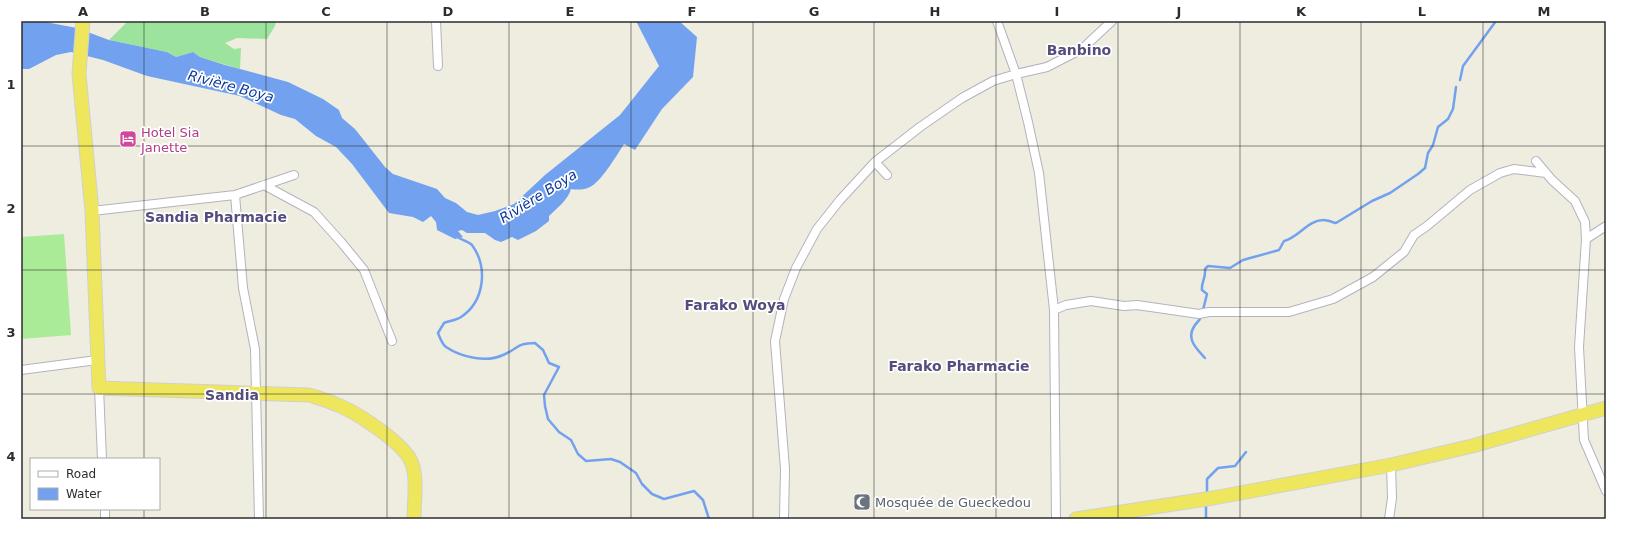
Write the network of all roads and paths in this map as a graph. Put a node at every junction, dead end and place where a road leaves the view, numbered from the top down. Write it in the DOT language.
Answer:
graph roads {
  1 [pos="436,21"];
  2 [pos="997,21"];
  3 [pos="1112,21"];
  4 [pos="83,25"];
  5 [pos="438,66"];
  6 [pos="1016,74"];
  7 [pos="1536,161"];
  8 [pos="875,162"];
  9 [pos="1546,173"];
  10 [pos="294,175"];
  11 [pos="886,175"];
  12 [pos="264,185"];
  13 [pos="235,195"];
  14 [pos="92,211"];
  15 [pos="1606,226"];
  16 [pos="1586,239"];
  17 [pos="1054,310"];
  18 [pos="392,341"];
  19 [pos="97,360"];
  20 [pos="21,370"];
  21 [pos="99,388"];
  22 [pos="256,393"];
  23 [pos="1606,408"];
  24 [pos="1582,415"];
  25 [pos="102,458"];
  26 [pos="1391,465"];
  27 [pos="1606,491"];
  28 [pos="259,519"];
  29 [pos="414,519"];
  30 [pos="784,519"];
  31 [pos="1056,519"];
  32 [pos="1076,519"];
  33 [pos="1389,519"];
  1 -- 5 [label="street"];
  2 -- 6 [label="street"];
  3 -- 6 [label="street"];
  4 -- 14 [label="highway"];
  6 -- 8 [label="street"];
  6 -- 17 [label="street"];
  7 -- 9 [label="street"];
  8 -- 11 [label="street"];
  8 -- 30 [label="street"];
  9 -- 16 [label="street"];
  9 -- 17 [label="street"];
  10 -- 12 [label="street"];
  12 -- 13 [label="street"];
  12 -- 18 [label="street"];
  13 -- 14 [label="street"];
  13 -- 22 [label="street"];
  14 -- 19 [label="highway"];
  15 -- 16 [label="street"];
  16 -- 24 [label="street"];
  17 -- 31 [label="street"];
  19 -- 20 [label="street"];
  19 -- 21 [label="highway"];
  21 -- 22 [label="highway"];
  21 -- 25 [label="street"];
  22 -- 28 [label="street"];
  22 -- 29 [label="highway"];
  23 -- 24 [label="highway"];
  24 -- 26 [label="highway"];
  24 -- 27 [label="street"];
  26 -- 32 [label="highway"];
  26 -- 33 [label="street"];
}
